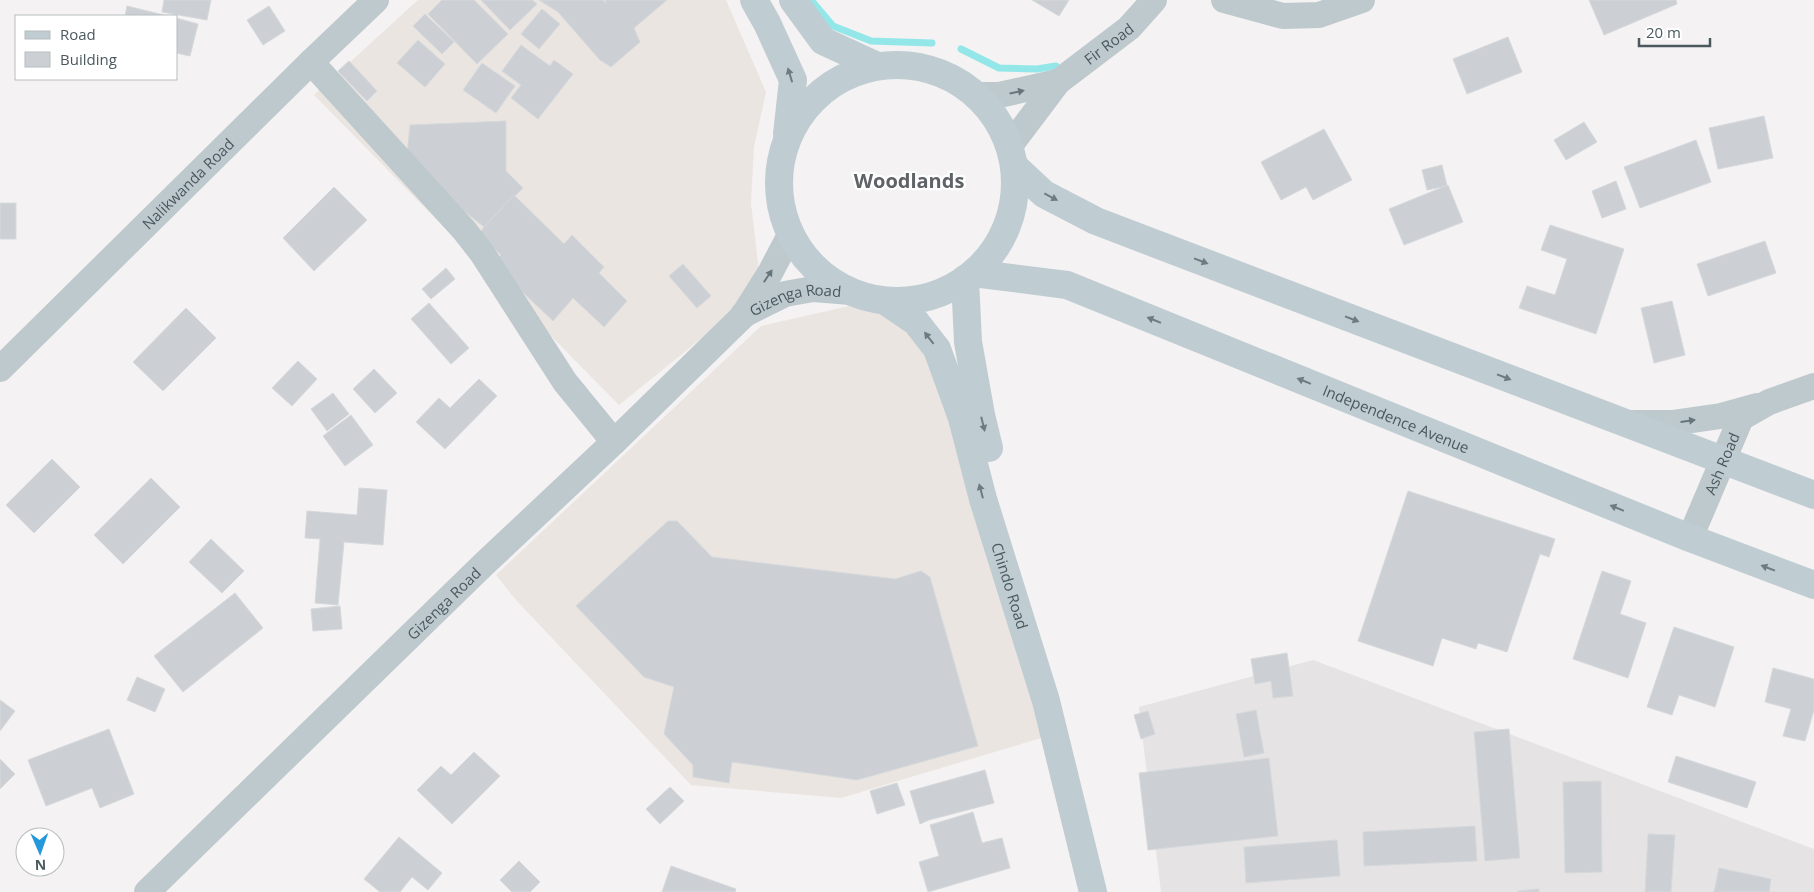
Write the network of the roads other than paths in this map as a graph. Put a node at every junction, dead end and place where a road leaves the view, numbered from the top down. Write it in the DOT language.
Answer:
graph roads {
  1 [pos="376,0"];
  2 [pos="754,0"];
  3 [pos="793,0"];
  4 [pos="1154,0"];
  5 [pos="1224,0"];
  6 [pos="1362,0"];
  7 [pos="311,62"];
  8 [pos="875,65"];
  9 [pos="1058,82"];
  10 [pos="975,95"];
  11 [pos="786,141"];
  12 [pos="1012,157"];
  13 [pos="790,235"];
  14 [pos="969,276"];
  15 [pos="851,292"];
  16 [pos="888,303"];
  17 [pos="743,316"];
  18 [pos="0,369"];
  19 [pos="1814,386"];
  20 [pos="1769,402"];
  21 [pos="1622,423"];
  22 [pos="614,442"];
  23 [pos="1723,461"];
  24 [pos="1814,495"];
  25 [pos="1690,538"];
  26 [pos="1814,585"];
  27 [pos="147,892"];
  28 [pos="1093,892"];
  29 [pos="1110,892"];
  1 -- 7 [label="street, Nalikwanda Road"];
  11 -- 2 [label="main road, one-way"];
  3 -- 8 [label="main road"];
  4 -- 9 [label="street, Fir Road"];
  5 -- 6 [label="street"];
  7 -- 18 [label="street, Nalikwanda Road"];
  7 -- 22 [label="street"];
  8 -- 10 [label="main road"];
  8 -- 11 [label="main road"];
  10 -- 9 [label="street, Fir Road, one-way"];
  9 -- 12 [label="street, Fir Road"];
  10 -- 12 [label="main road"];
  11 -- 13 [label="main road"];
  12 -- 14 [label="main road"];
  12 -- 21 [label="main road, one-way"];
  13 -- 15 [label="main road"];
  17 -- 13 [label="street, Gizenga Road, one-way"];
  14 -- 16 [label="main road"];
  25 -- 14 [label="main road, Independence Avenue, one-way"];
  14 -- 29 [label="main road, Chindo Road, one-way"];
  15 -- 16 [label="main road"];
  15 -- 17 [label="street, Gizenga Road"];
  28 -- 16 [label="main road, Chindo Road, one-way"];
  17 -- 22 [label="street, Gizenga Road"];
  19 -- 20 [label="street, Ash Road"];
  21 -- 20 [label="street, Ash Road, one-way"];
  20 -- 23 [label="street, Ash Road"];
  21 -- 23 [label="main road"];
  22 -- 27 [label="street, Gizenga Road"];
  23 -- 24 [label="main road"];
  23 -- 25 [label="street, Ash Road"];
  26 -- 25 [label="main road, Independence Avenue, one-way"];
}
